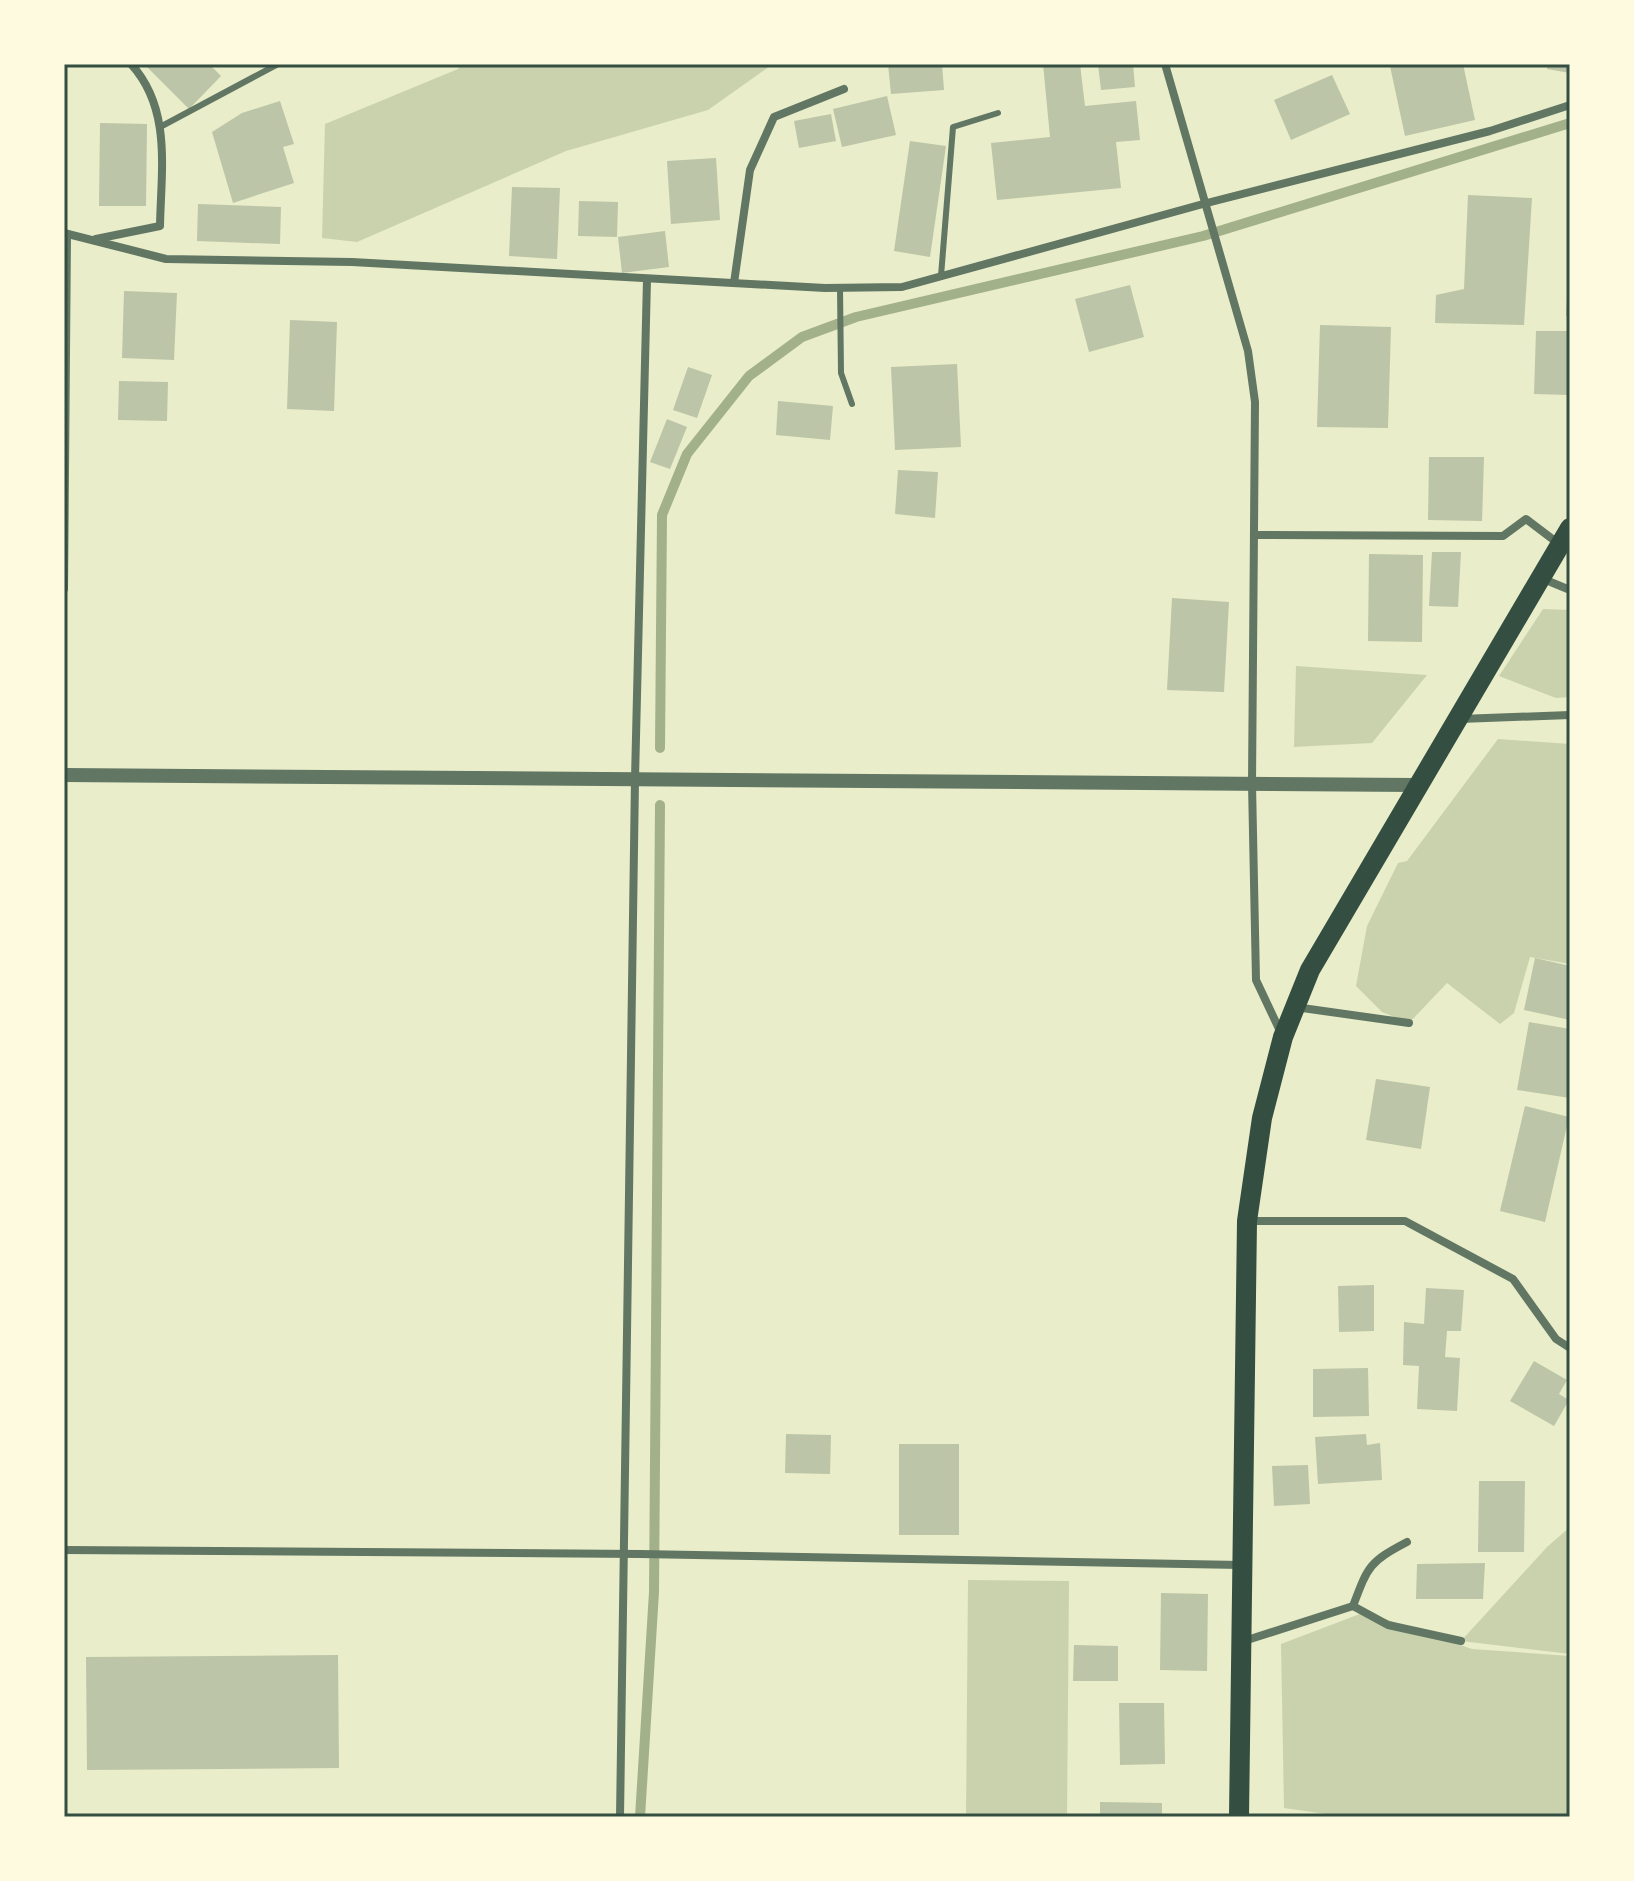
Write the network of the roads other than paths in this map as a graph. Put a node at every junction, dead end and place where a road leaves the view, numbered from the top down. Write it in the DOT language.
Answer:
graph roads {
  1 [pos="131,64"];
  2 [pos="278,64"];
  3 [pos="1165,64"];
  4 [pos="844,89"];
  5 [pos="1570,105"];
  6 [pos="998,113"];
  7 [pos="162,126"];
  8 [pos="1203,204"];
  9 [pos="66,234"];
  10 [pos="92,240"];
  11 [pos="941,276"];
  12 [pos="647,279"];
  13 [pos="734,283"];
  14 [pos="840,288"];
  15 [pos="852,404"];
  16 [pos="1254,535"];
  17 [pos="1565,536"];
  18 [pos="1540,577"];
  19 [pos="64,589"];
  20 [pos="1570,590"];
  21 [pos="1570,715"];
  22 [pos="1455,719"];
  23 [pos="64,775"];
  24 [pos="635,779"];
  25 [pos="1252,784"];
  26 [pos="1416,785"];
  27 [pos="1295,1007"];
  28 [pos="1409,1023"];
  29 [pos="1283,1037"];
  30 [pos="1247,1221"];
  31 [pos="1570,1348"];
  32 [pos="1407,1542"];
  33 [pos="64,1550"];
  34 [pos="626,1554"];
  35 [pos="1241,1565"];
  36 [pos="1353,1606"];
  37 [pos="1461,1641"];
  38 [pos="1240,1642"];
  39 [pos="620,1817"];
  40 [pos="1239,1817"];
  1 -- 7 [label="street"];
  2 -- 7 [label="lane"];
  3 -- 8 [label="street"];
  4 -- 13 [label="street"];
  5 -- 8 [label="street"];
  6 -- 11 [label="lane"];
  7 -- 10 [label="street"];
  8 -- 11 [label="street"];
  8 -- 16 [label="street"];
  9 -- 10 [label="street"];
  9 -- 19 [label="street"];
  10 -- 12 [label="street"];
  11 -- 14 [label="street"];
  12 -- 13 [label="street"];
  12 -- 24 [label="street"];
  13 -- 14 [label="street"];
  14 -- 15 [label="lane"];
  16 -- 17 [label="street"];
  16 -- 25 [label="street"];
  17 -- 18 [label="main road"];
  18 -- 20 [label="street"];
  18 -- 22 [label="main road"];
  21 -- 22 [label="street"];
  22 -- 26 [label="main road"];
  23 -- 24 [label="street"];
  24 -- 25 [label="street"];
  24 -- 34 [label="street"];
  25 -- 26 [label="street"];
  25 -- 29 [label="street"];
  26 -- 27 [label="main road"];
  27 -- 28 [label="street"];
  27 -- 29 [label="main road"];
  29 -- 30 [label="main road"];
  30 -- 31 [label="street"];
  30 -- 35 [label="main road"];
  32 -- 36 [label="street"];
  33 -- 34 [label="street"];
  34 -- 35 [label="street"];
  34 -- 39 [label="street"];
  35 -- 38 [label="main road"];
  36 -- 37 [label="street"];
  36 -- 38 [label="street"];
  38 -- 40 [label="main road"];
}
